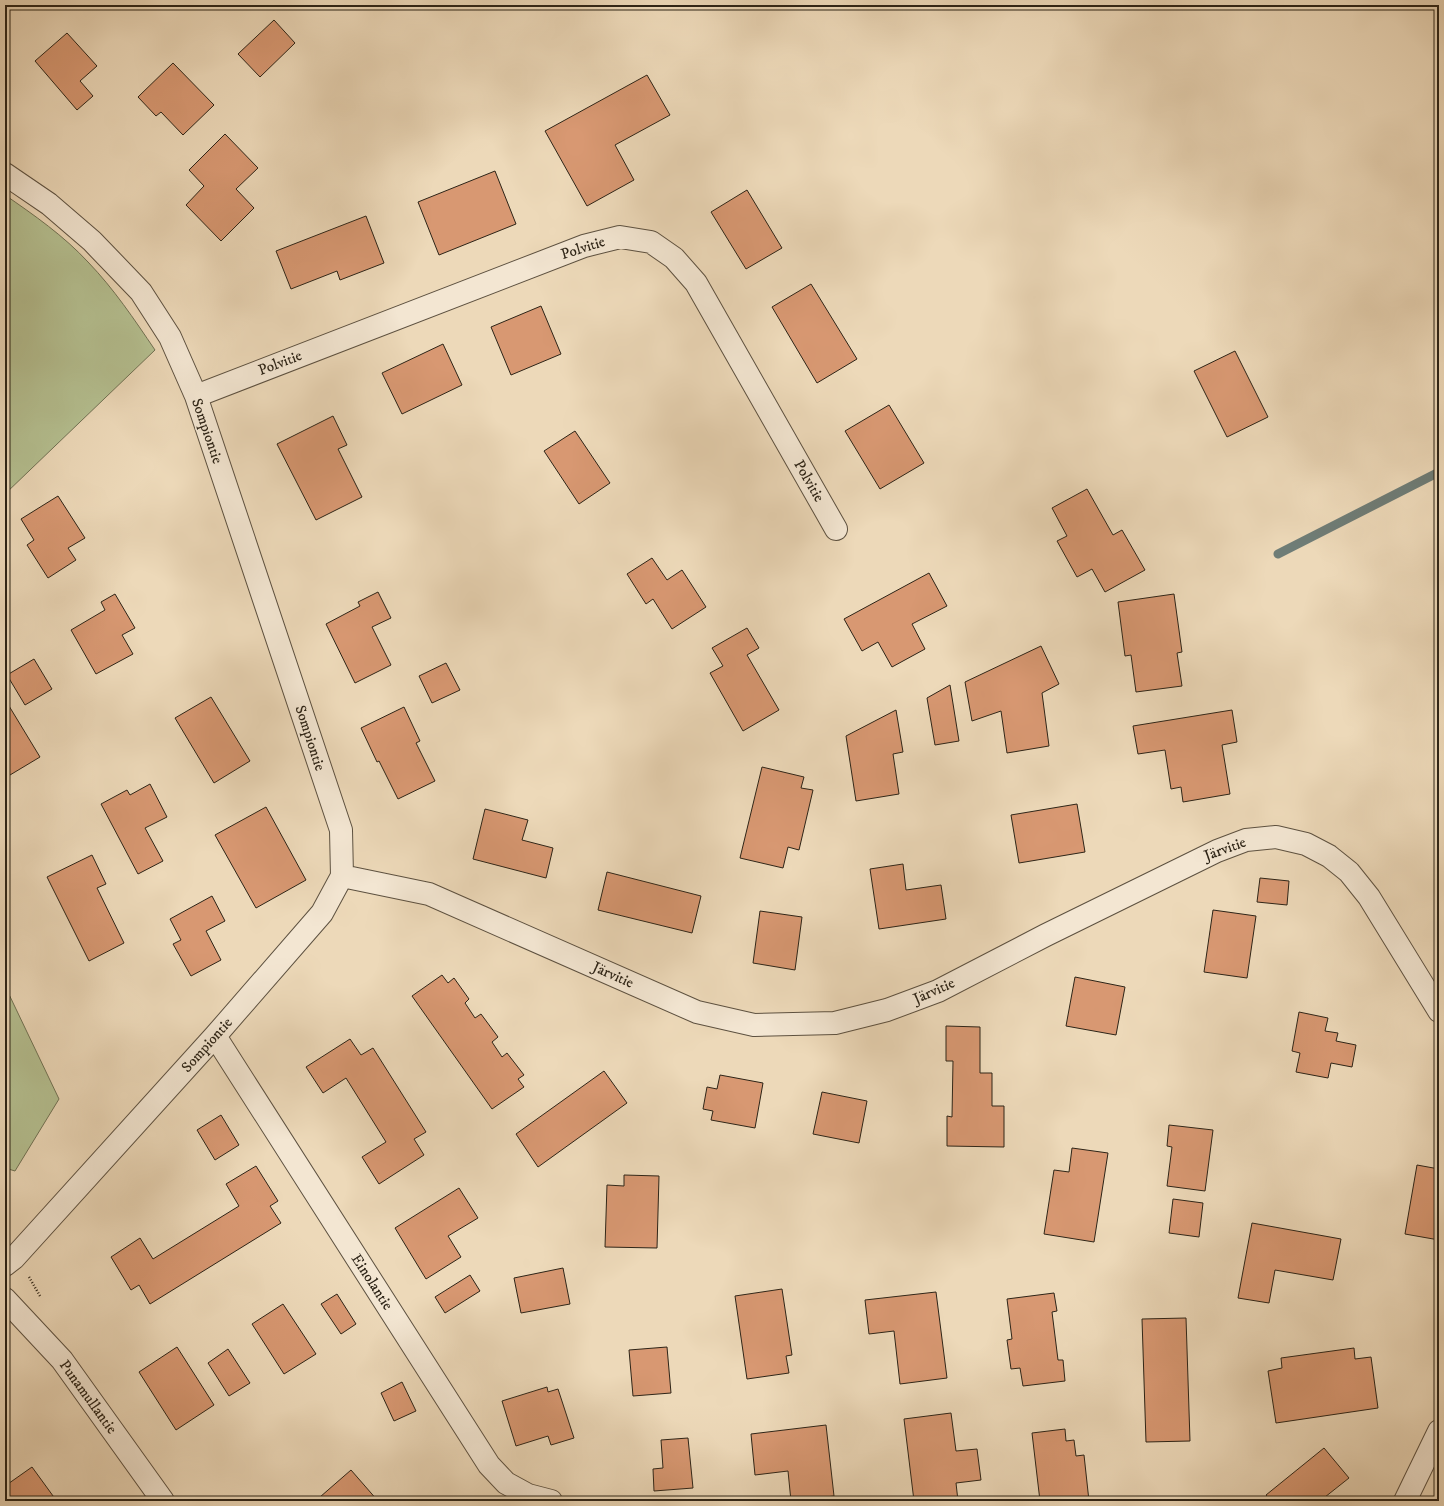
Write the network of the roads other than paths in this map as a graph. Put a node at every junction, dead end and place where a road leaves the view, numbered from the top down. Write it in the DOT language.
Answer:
graph roads {
  1 [pos="5,174"];
  2 [pos="196,396"];
  3 [pos="836,529"];
  4 [pos="342,876"];
  5 [pos="1439,1011"];
  6 [pos="215,1036"];
  7 [pos="5,1265"];
  8 [pos="5,1299"];
  9 [pos="1437,1435"];
  10 [pos="163,1501"];
  11 [pos="551,1501"];
  12 [pos="1405,1501"];
  1 -- 2 [label="street, Sompiontie"];
  2 -- 3 [label="street, Polvitie"];
  2 -- 4 [label="street, Sompiontie"];
  4 -- 5 [label="street, Järvitie"];
  4 -- 6 [label="street, Sompiontie"];
  6 -- 7 [label="street, Sompiontie"];
  6 -- 11 [label="street, Einolantie"];
  8 -- 10 [label="street, Punamullantie"];
  9 -- 12 [label="street"];
}
